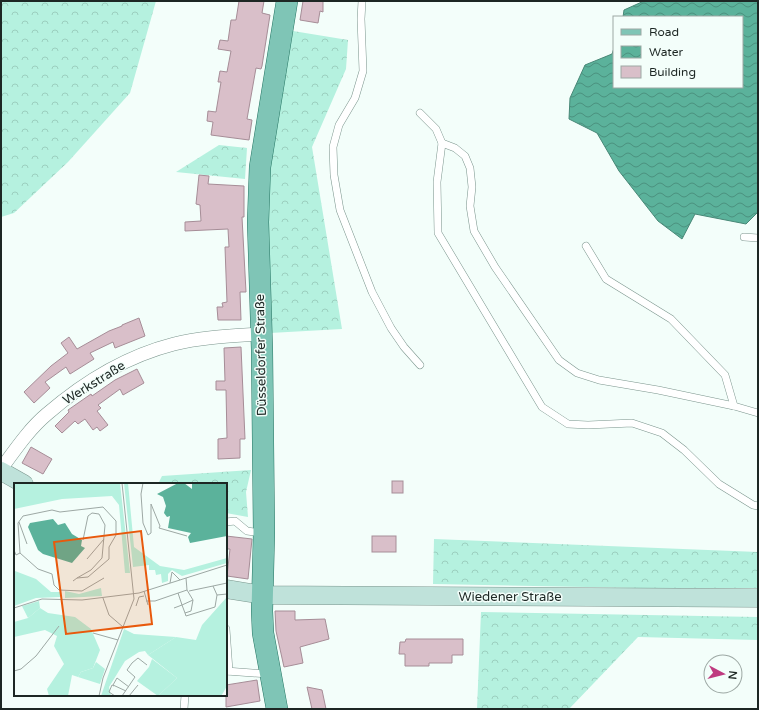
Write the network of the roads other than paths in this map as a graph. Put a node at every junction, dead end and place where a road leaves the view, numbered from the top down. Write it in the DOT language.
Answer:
graph roads {
  1 [pos="287,1"];
  2 [pos="362,1"];
  3 [pos="420,112"];
  4 [pos="442,143"];
  5 [pos="744,237"];
  6 [pos="758,238"];
  7 [pos="586,246"];
  8 [pos="261,334"];
  9 [pos="420,365"];
  10 [pos="734,406"];
  11 [pos="758,413"];
  12 [pos="1,470"];
  13 [pos="22,483"];
  14 [pos="758,506"];
  15 [pos="227,522"];
  16 [pos="264,533"];
  17 [pos="227,589"];
  18 [pos="263,596"];
  19 [pos="758,598"];
  20 [pos="227,650"];
  21 [pos="228,671"];
  22 [pos="270,674"];
  23 [pos="185,696"];
  24 [pos="184,709"];
  25 [pos="277,709"];
  1 -- 8 [label="main road, Düsseldorfer Straße"];
  2 -- 9 [label="lane"];
  3 -- 4 [label="lane"];
  4 -- 10 [label="lane"];
  4 -- 14 [label="lane"];
  5 -- 6 [label="lane"];
  7 -- 10 [label="lane"];
  8 -- 12 [label="street, Werkstraße"];
  8 -- 16 [label="main road, Düsseldorfer Straße"];
  10 -- 11 [label="lane"];
  12 -- 13 [label="main road"];
  15 -- 16 [label="lane"];
  16 -- 18 [label="main road, Düsseldorfer Straße"];
  17 -- 18 [label="main road, Wiedener Straße"];
  18 -- 19 [label="main road, Wiedener Straße"];
  18 -- 22 [label="main road, Düsseldorfer Straße"];
  20 -- 21 [label="lane"];
  21 -- 22 [label="lane"];
  22 -- 25 [label="main road, Düsseldorfer Straße"];
  23 -- 24 [label="lane"];
}
